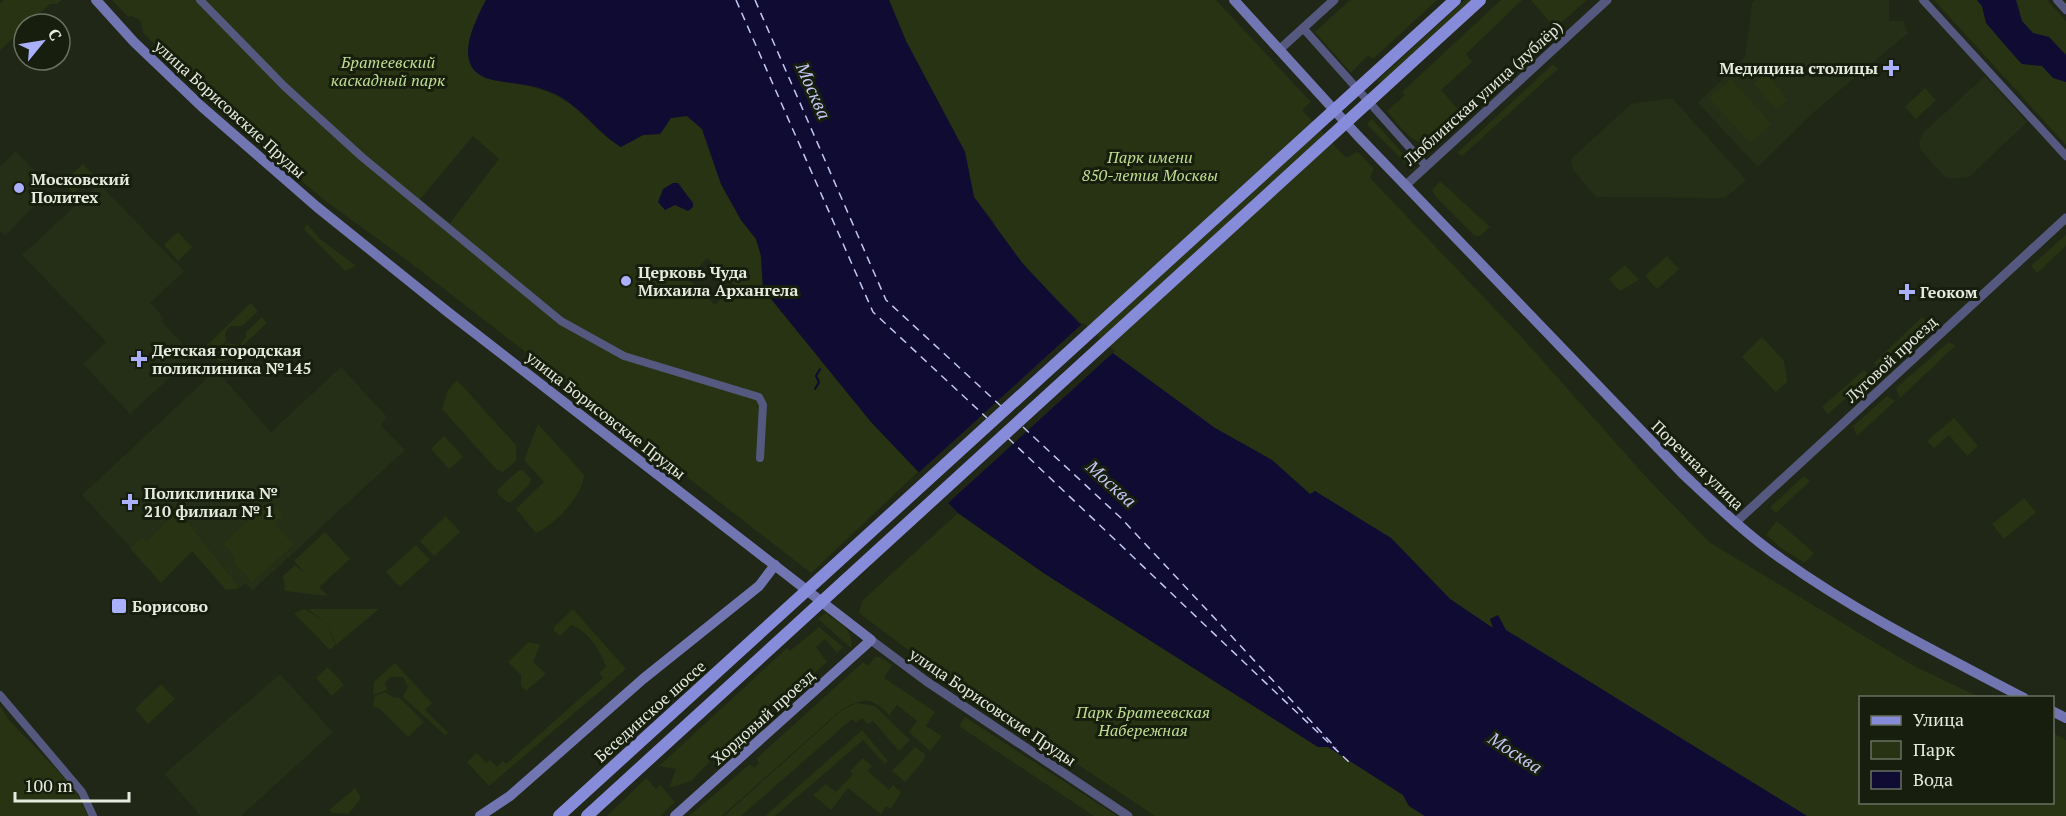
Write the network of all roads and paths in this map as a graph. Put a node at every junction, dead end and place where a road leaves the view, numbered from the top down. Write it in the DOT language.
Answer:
graph roads {
  1 [pos="96,0"];
  2 [pos="200,0"];
  3 [pos="1234,0"];
  4 [pos="1334,0"];
  5 [pos="1455,0"];
  6 [pos="1480,0"];
  7 [pos="1607,0"];
  8 [pos="1923,0"];
  9 [pos="2057,0"];
  10 [pos="2066,10"];
  11 [pos="1303,28"];
  12 [pos="1279,50"];
  13 [pos="2066,156"];
  14 [pos="1425,166"];
  15 [pos="1407,184"];
  16 [pos="2066,218"];
  17 [pos="760,458"];
  18 [pos="1736,522"];
  19 [pos="775,565"];
  20 [pos="871,640"];
  21 [pos="0,695"];
  22 [pos="2020,696"];
  23 [pos="510,796"];
  24 [pos="93,816"];
  25 [pos="480,816"];
  26 [pos="500,816"];
  27 [pos="559,816"];
  28 [pos="587,816"];
  29 [pos="675,816"];
  30 [pos="1128,816"];
  1 -- 19 [label="main road, улица Борисовские Пруды"];
  2 -- 17 [label="street"];
  3 -- 12 [label="main road, Поречная улица"];
  4 -- 11 [label="street"];
  5 -- 27 [label="main road, Бесединское шоссе"];
  6 -- 28 [label="main road, Бесединское шоссе"];
  7 -- 14 [label="street, Люблинская улица (дублёр)"];
  8 -- 13 [label="street"];
  9 -- 10 [label="street"];
  11 -- 12 [label="street"];
  11 -- 14 [label="street"];
  12 -- 15 [label="main road, Поречная улица"];
  14 -- 15 [label="street, Люблинская улица (дублёр)"];
  15 -- 18 [label="main road, Поречная улица"];
  16 -- 18 [label="street, Луговой проезд"];
  18 -- 22 [label="main road, Поречная улица"];
  19 -- 20 [label="main road, улица Борисовские Пруды"];
  19 -- 23 [label="main road"];
  20 -- 29 [label="main road, Хордовый проезд"];
  20 -- 30 [label="street, улица Борисовские Пруды"];
  21 -- 24 [label="street"];
  23 -- 25 [label="main road"];
  23 -- 26 [label="main road"];
}
